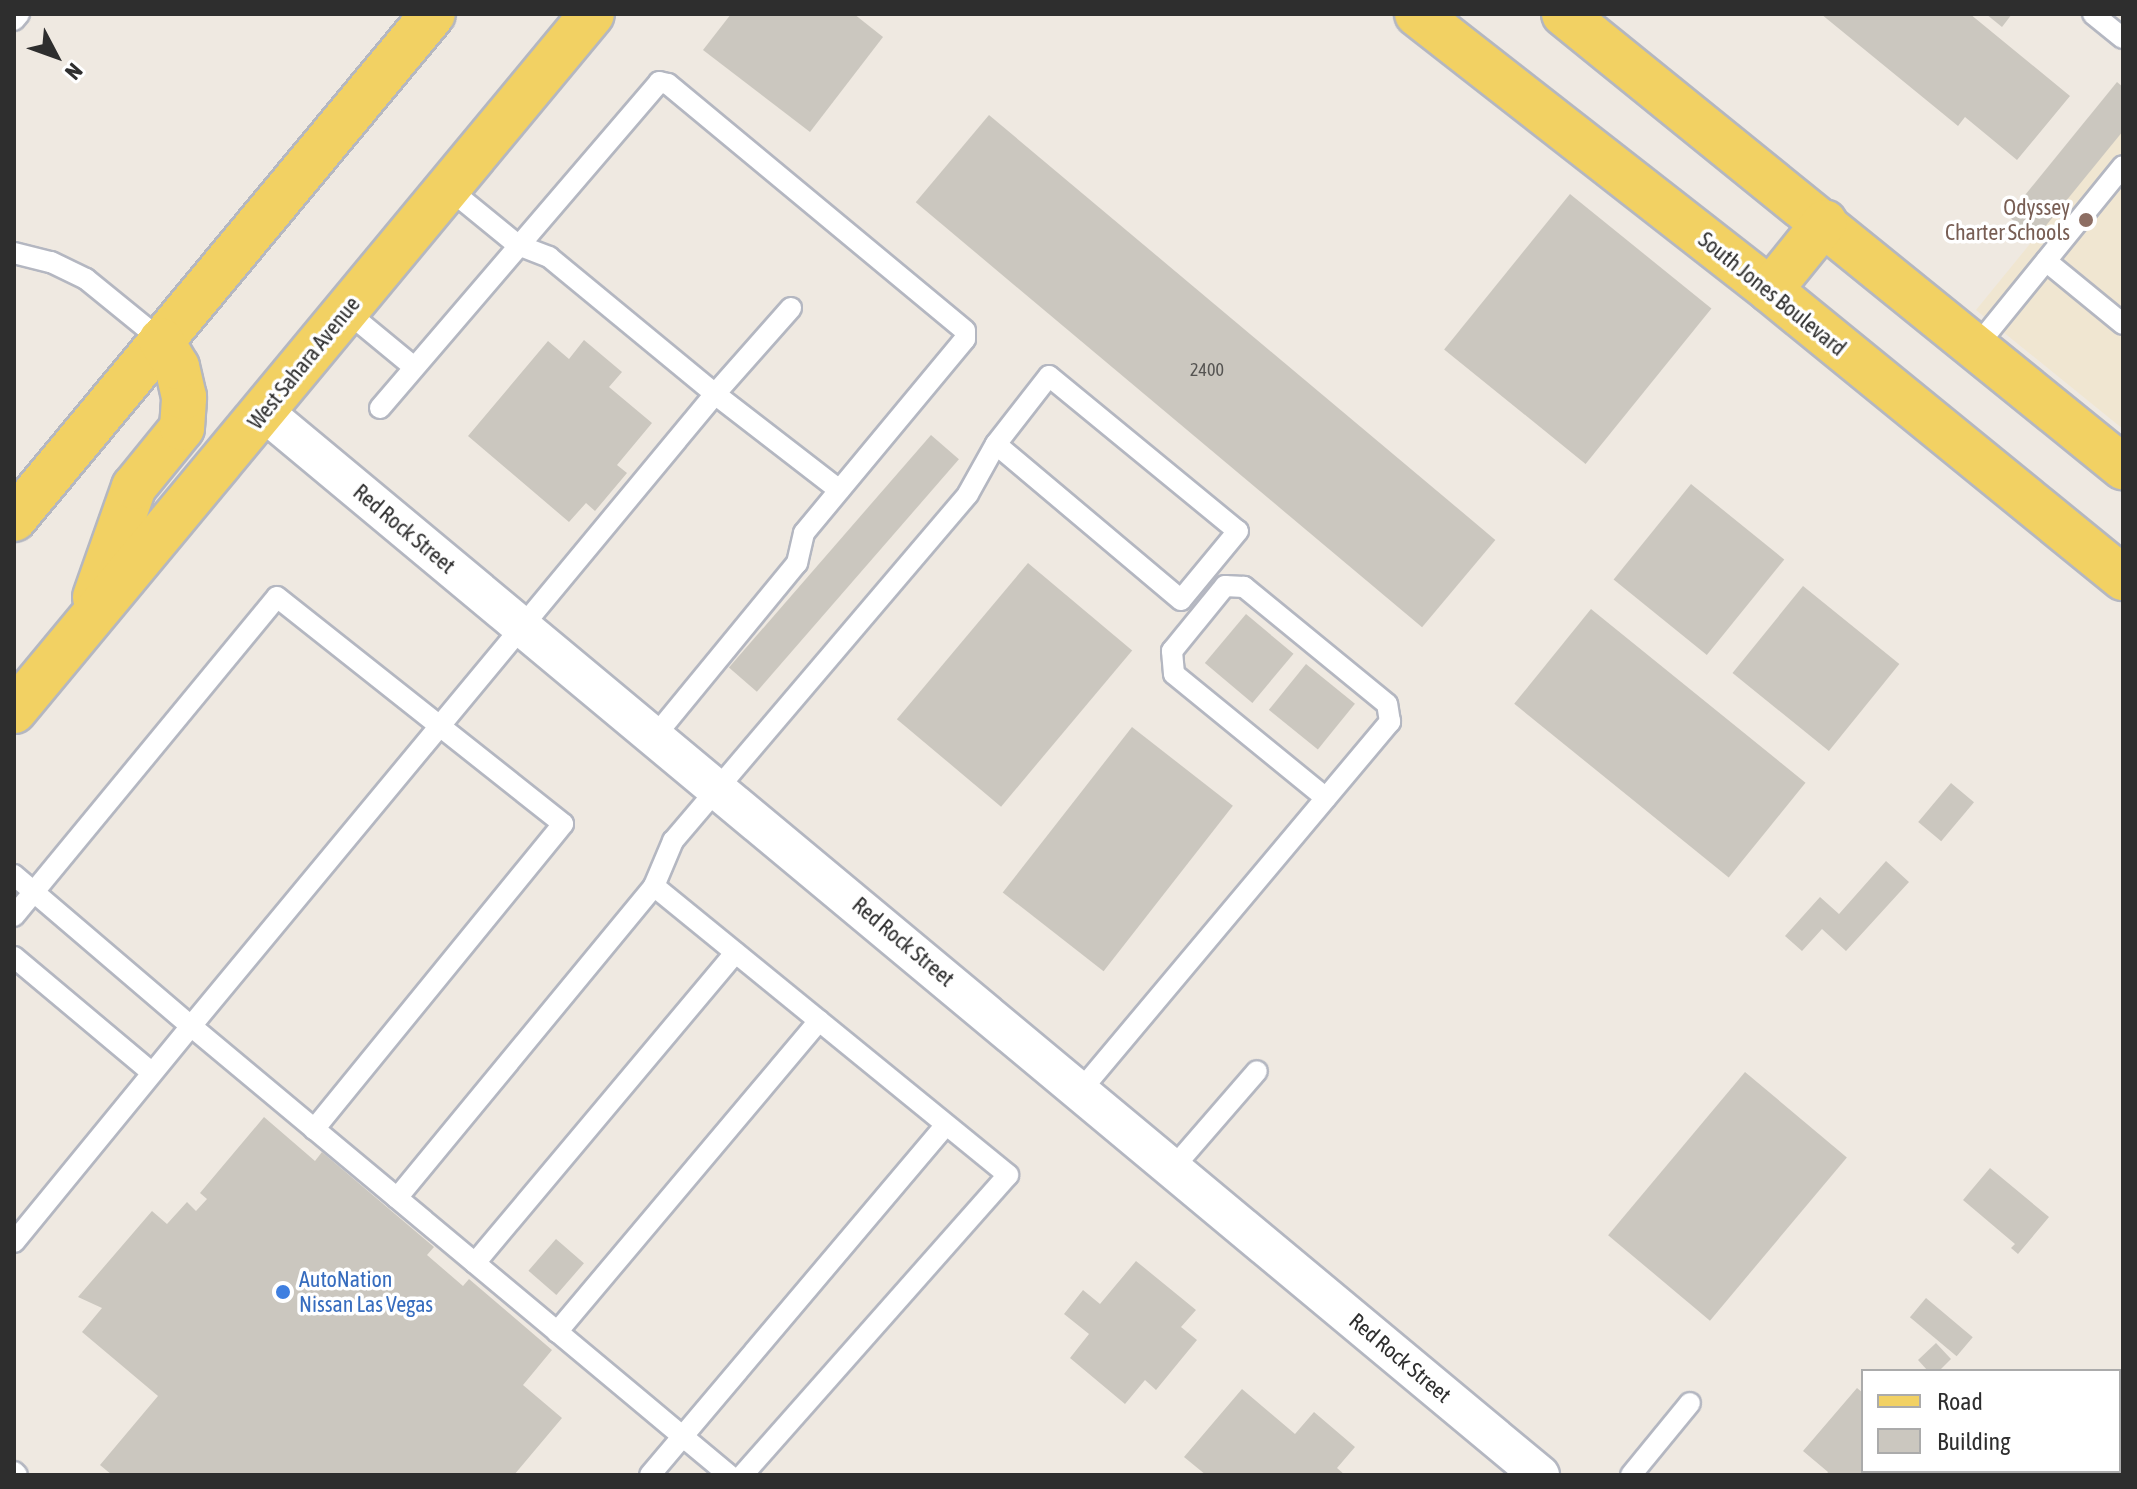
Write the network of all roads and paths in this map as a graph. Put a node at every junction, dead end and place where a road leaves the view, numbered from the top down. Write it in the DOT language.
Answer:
graph roads {
  1 [pos="19,14"];
  2 [pos="433,14"];
  3 [pos="592,14"];
  4 [pos="1417,14"];
  5 [pos="1564,14"];
  6 [pos="2093,14"];
  7 [pos="14,20"];
  8 [pos="2123,38"];
  9 [pos="2123,166"];
  10 [pos="448,188"];
  11 [pos="1825,222"];
  12 [pos="518,245"];
  13 [pos="14,253"];
  14 [pos="2046,261"];
  15 [pos="1770,290"];
  16 [pos="791,308"];
  17 [pos="346,311"];
  18 [pos="2123,324"];
  19 [pos="161,340"];
  20 [pos="1976,347"];
  21 [pos="414,367"];
  22 [pos="715,394"];
  23 [pos="380,408"];
  24 [pos="264,412"];
  25 [pos="996,444"];
  26 [pos="2123,467"];
  27 [pos="839,490"];
  28 [pos="14,519"];
  29 [pos="2123,578"];
  30 [pos="84,627"];
  31 [pos="520,627"];
  32 [pos="14,711"];
  33 [pos="438,725"];
  34 [pos="655,736"];
  35 [pos="718,789"];
  36 [pos="1326,798"];
  37 [pos="14,875"];
  38 [pos="654,886"];
  39 [pos="34,892"];
  40 [pos="14,916"];
  41 [pos="735,953"];
  42 [pos="14,957"];
  43 [pos="819,1021"];
  44 [pos="191,1026"];
  45 [pos="1257,1071"];
  46 [pos="152,1073"];
  47 [pos="1081,1090"];
  48 [pos="946,1125"];
  49 [pos="314,1129"];
  50 [pos="1173,1168"];
  51 [pos="397,1198"];
  52 [pos="14,1242"];
  53 [pos="475,1263"];
  54 [pos="557,1332"];
  55 [pos="1690,1403"];
  56 [pos="683,1436"];
  57 [pos="650,1475"];
  58 [pos="729,1475"];
  59 [pos="743,1475"];
  60 [pos="1540,1475"];
  61 [pos="1631,1475"];
  1 -- 7 [label="lane"];
  2 -- 19 [label="main road"];
  3 -- 10 [label="main road, West Sahara Avenue"];
  4 -- 15 [label="main road, South Jones Boulevard"];
  5 -- 11 [label="main road"];
  6 -- 8 [label="lane"];
  9 -- 14 [label="lane"];
  10 -- 12 [label="lane"];
  10 -- 17 [label="main road, West Sahara Avenue"];
  11 -- 15 [label="main road"];
  11 -- 20 [label="main road"];
  12 -- 21 [label="lane"];
  12 -- 22 [label="lane"];
  12 -- 27 [label="lane"];
  13 -- 19 [label="lane"];
  14 -- 18 [label="lane"];
  14 -- 20 [label="lane"];
  15 -- 29 [label="main road, South Jones Boulevard"];
  16 -- 22 [label="lane"];
  17 -- 21 [label="lane"];
  17 -- 24 [label="main road, West Sahara Avenue"];
  19 -- 28 [label="main road"];
  19 -- 30 [label="main road"];
  20 -- 26 [label="main road"];
  21 -- 23 [label="lane"];
  22 -- 27 [label="lane"];
  22 -- 31 [label="lane"];
  24 -- 30 [label="main road, West Sahara Avenue"];
  24 -- 31 [label="street, Red Rock Street"];
  25 -- 25 [label="lane"];
  25 -- 35 [label="lane"];
  27 -- 34 [label="lane"];
  30 -- 32 [label="main road, West Sahara Avenue"];
  31 -- 33 [label="lane"];
  31 -- 34 [label="street, Red Rock Street"];
  33 -- 39 [label="lane"];
  33 -- 44 [label="lane"];
  33 -- 49 [label="lane"];
  34 -- 35 [label="street, Red Rock Street"];
  35 -- 38 [label="lane"];
  35 -- 47 [label="street, Red Rock Street"];
  36 -- 36 [label="lane"];
  36 -- 47 [label="lane"];
  37 -- 39 [label="lane"];
  38 -- 41 [label="lane"];
  38 -- 51 [label="lane"];
  39 -- 40 [label="lane"];
  39 -- 44 [label="lane"];
  41 -- 43 [label="lane"];
  41 -- 53 [label="lane"];
  42 -- 46 [label="lane"];
  43 -- 48 [label="lane"];
  43 -- 54 [label="lane"];
  44 -- 46 [label="lane"];
  44 -- 49 [label="lane"];
  45 -- 50 [label="lane"];
  46 -- 52 [label="lane"];
  47 -- 50 [label="street, Red Rock Street"];
  48 -- 56 [label="lane"];
  48 -- 59 [label="lane"];
  49 -- 51 [label="lane"];
  50 -- 60 [label="street, Red Rock Street"];
  51 -- 53 [label="lane"];
  53 -- 54 [label="lane"];
  54 -- 56 [label="lane"];
  55 -- 61 [label="lane"];
  56 -- 57 [label="lane"];
  56 -- 58 [label="lane"];
}
